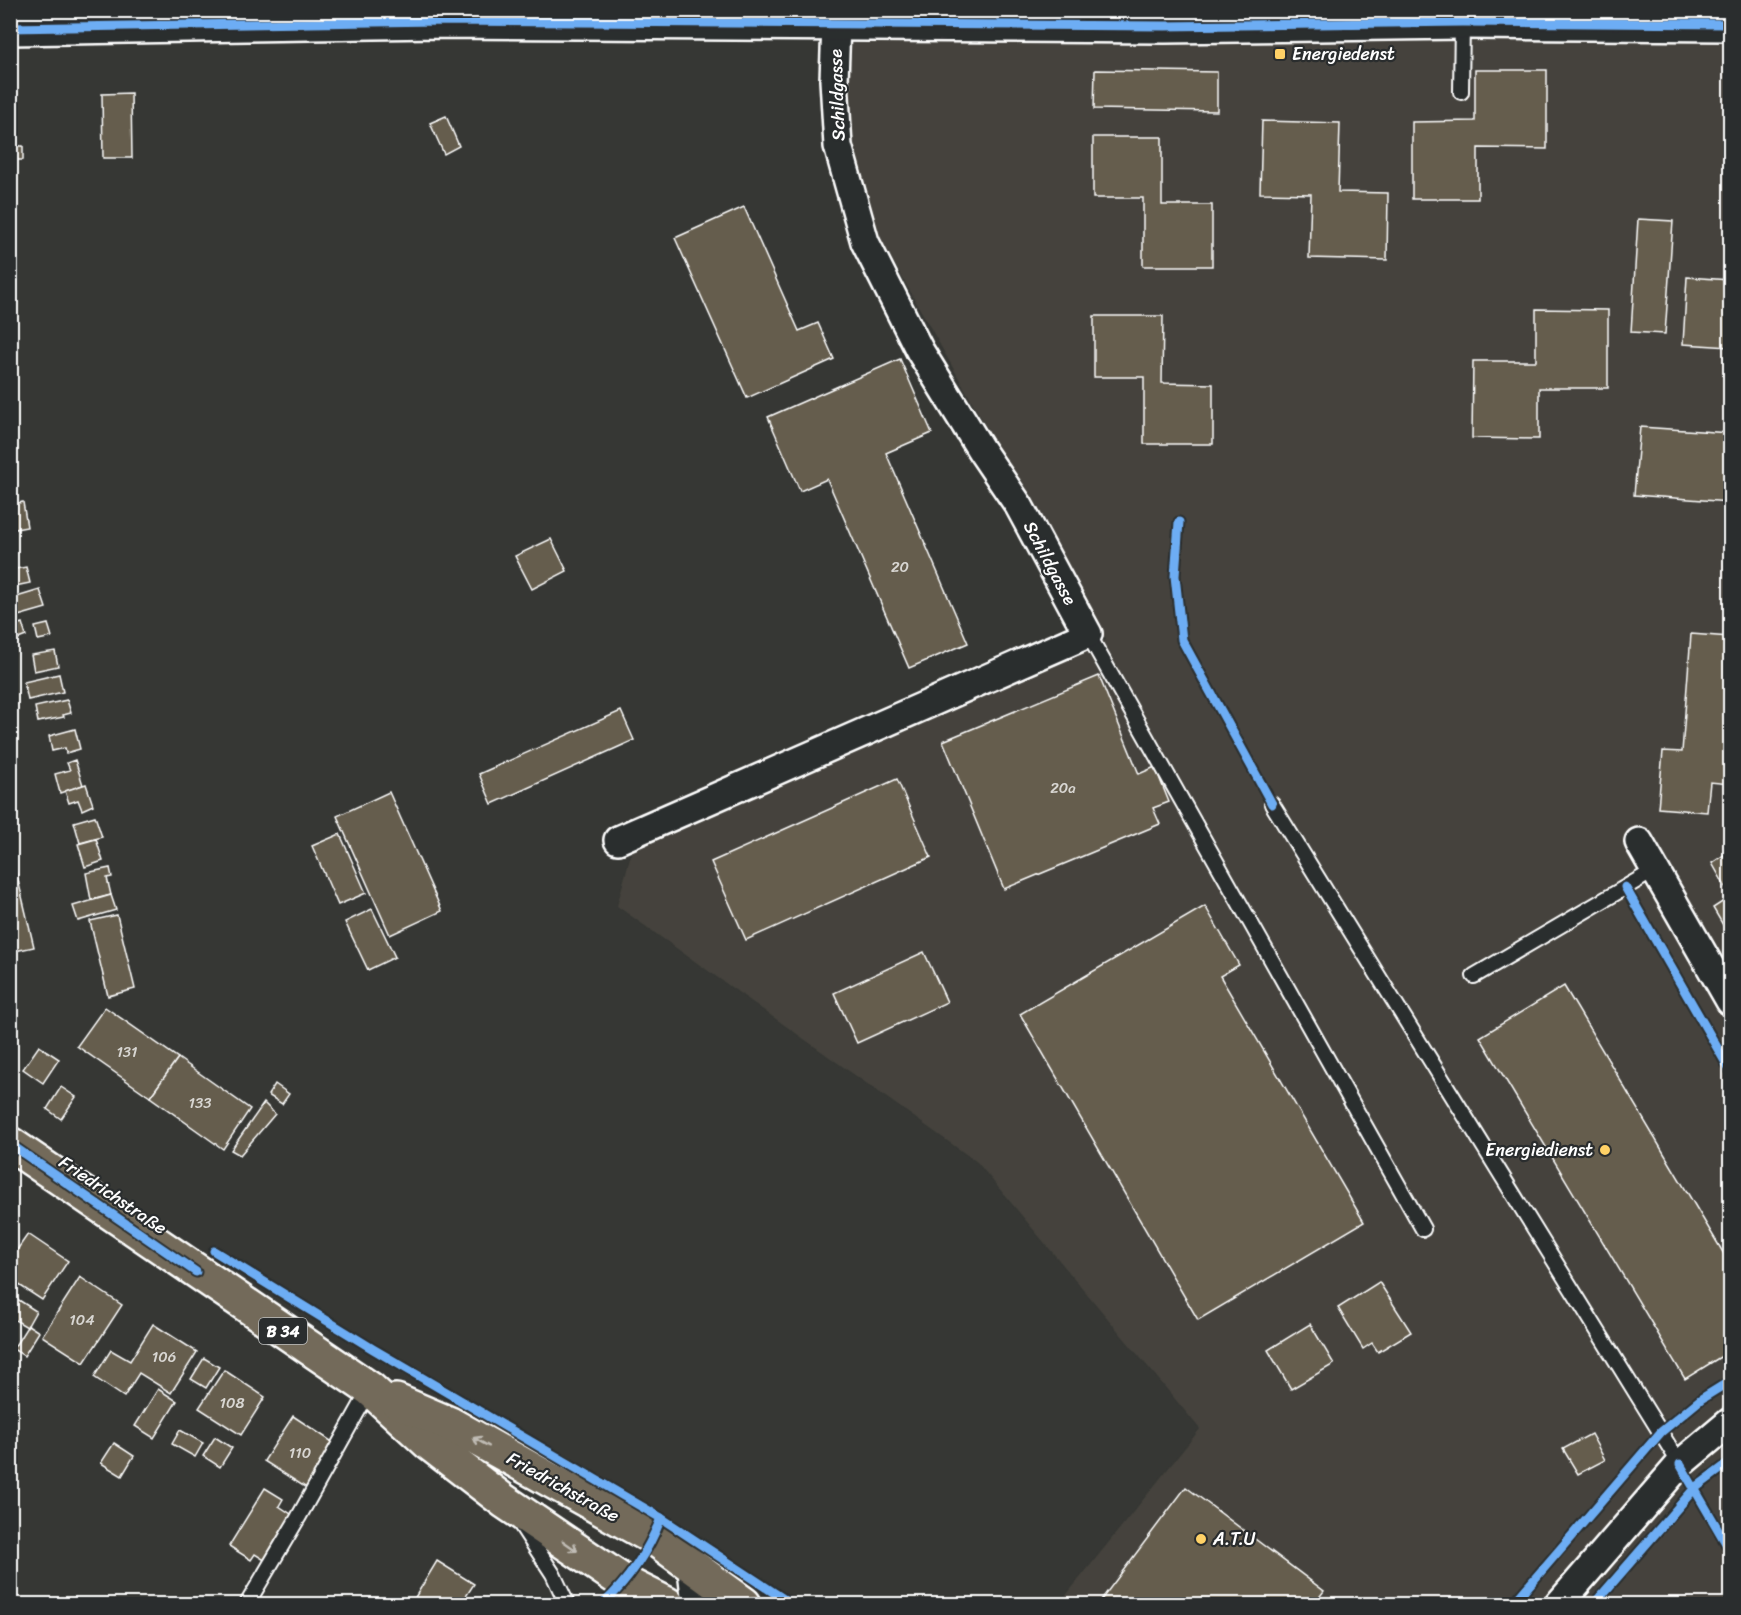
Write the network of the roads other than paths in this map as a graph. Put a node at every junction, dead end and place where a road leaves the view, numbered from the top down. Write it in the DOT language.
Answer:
graph roads {
  1 [pos="437,16"];
  2 [pos="1658,17"];
  3 [pos="1050,18"];
  4 [pos="1462,22"];
  5 [pos="836,24"];
  6 [pos="1731,24"];
  7 [pos="10,28"];
  8 [pos="1461,92"];
  9 [pos="1088,634"];
  10 [pos="1272,804"];
  11 [pos="618,840"];
  12 [pos="1639,842"];
  13 [pos="1655,870"];
  14 [pos="1474,976"];
  15 [pos="1731,1001"];
  16 [pos="10,1144"];
  17 [pos="1423,1229"];
  18 [pos="370,1389"];
  19 [pos="1731,1422"];
  20 [pos="1680,1464"];
  21 [pos="504,1501"];
  22 [pos="694,1570"];
  23 [pos="247,1604"];
  24 [pos="567,1605"];
  25 [pos="667,1605"];
  26 [pos="699,1605"];
  27 [pos="744,1605"];
  28 [pos="1558,1605"];
  1 -- 5 [label="street, Schildgasse"];
  1 -- 7 [label="street, Schildgasse"];
  2 -- 4 [label="street, Schildgasse"];
  2 -- 6 [label="street, Schildgasse"];
  3 -- 4 [label="street, Schildgasse"];
  3 -- 5 [label="street, Schildgasse"];
  4 -- 8 [label="lane"];
  5 -- 9 [label="street, Schildgasse"];
  9 -- 11 [label="street"];
  9 -- 17 [label="lane"];
  10 -- 20 [label="lane"];
  12 -- 13 [label="street"];
  13 -- 14 [label="lane"];
  13 -- 15 [label="street"];
  16 -- 18 [label="main road, Friedrichstraße / B 34"];
  18 -- 21 [label="main road, Friedrichstraße / B 34"];
  22 -- 18 [label="main road, Friedrichstraße / B 34, one-way"];
  18 -- 23 [label="lane"];
  19 -- 20 [label="street"];
  20 -- 28 [label="street"];
  21 -- 24 [label="lane"];
  21 -- 25 [label="main road, Friedrichstraße / B 34, one-way"];
  22 -- 26 [label="street"];
  22 -- 27 [label="main road, Friedrichstraße / B 34"];
}
